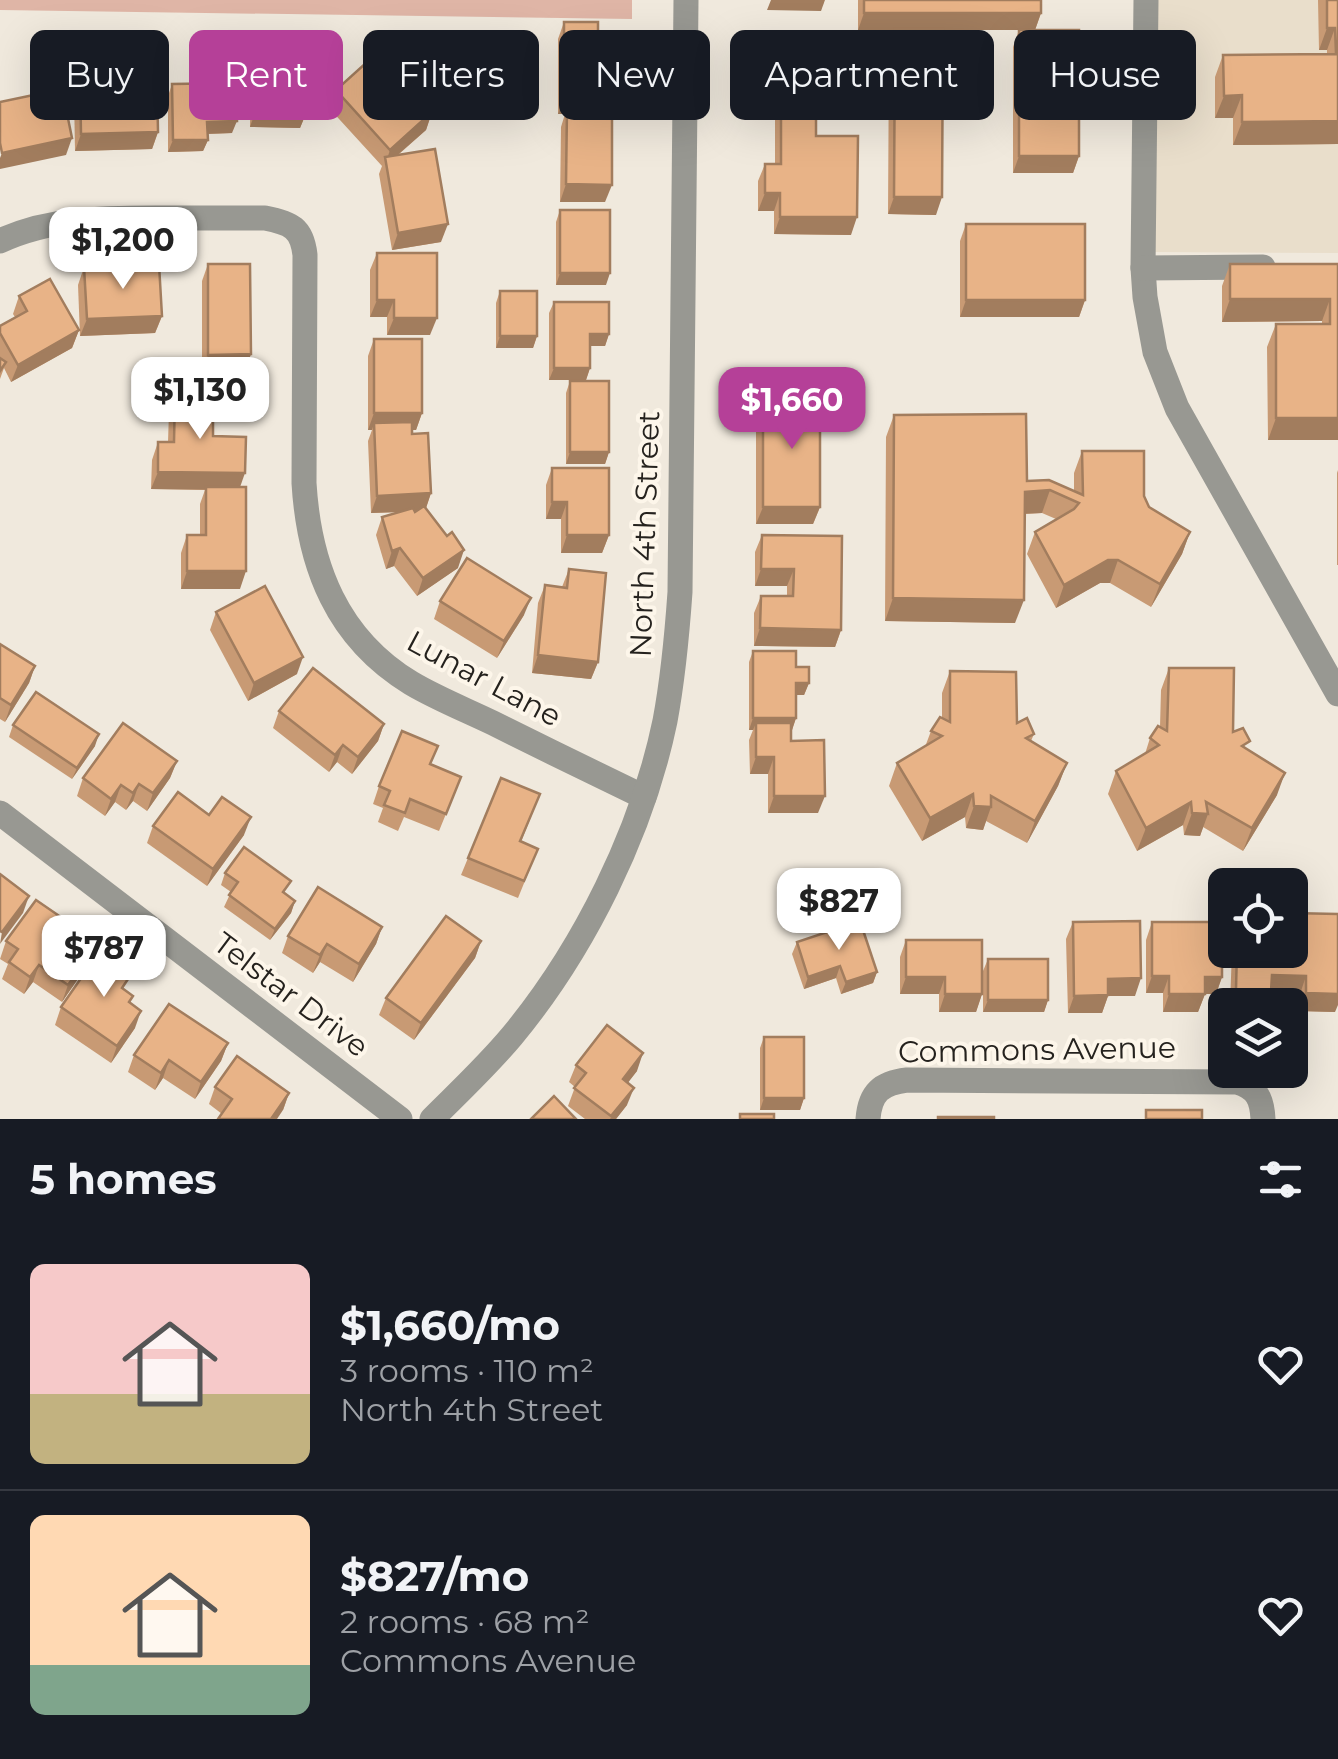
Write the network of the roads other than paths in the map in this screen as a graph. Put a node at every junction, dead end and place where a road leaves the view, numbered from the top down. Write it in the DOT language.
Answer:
graph roads {
  1 [pos="686,0"];
  2 [pos="1146,0"];
  3 [pos="0,241"];
  4 [pos="1282,267"];
  5 [pos="1144,268"];
  6 [pos="1337,689"];
  7 [pos="644,798"];
  8 [pos="0,813"];
  9 [pos="400,1119"];
  10 [pos="432,1119"];
  11 [pos="868,1119"];
  12 [pos="1263,1119"];
  1 -- 7 [label="street, North 4th Street"];
  2 -- 5 [label="street"];
  3 -- 7 [label="street, Lunar Lane"];
  4 -- 5 [label="street"];
  5 -- 6 [label="street"];
  7 -- 10 [label="street, North 4th Street"];
  8 -- 9 [label="street, Telstar Drive"];
  11 -- 12 [label="street, Commons Avenue"];
}
